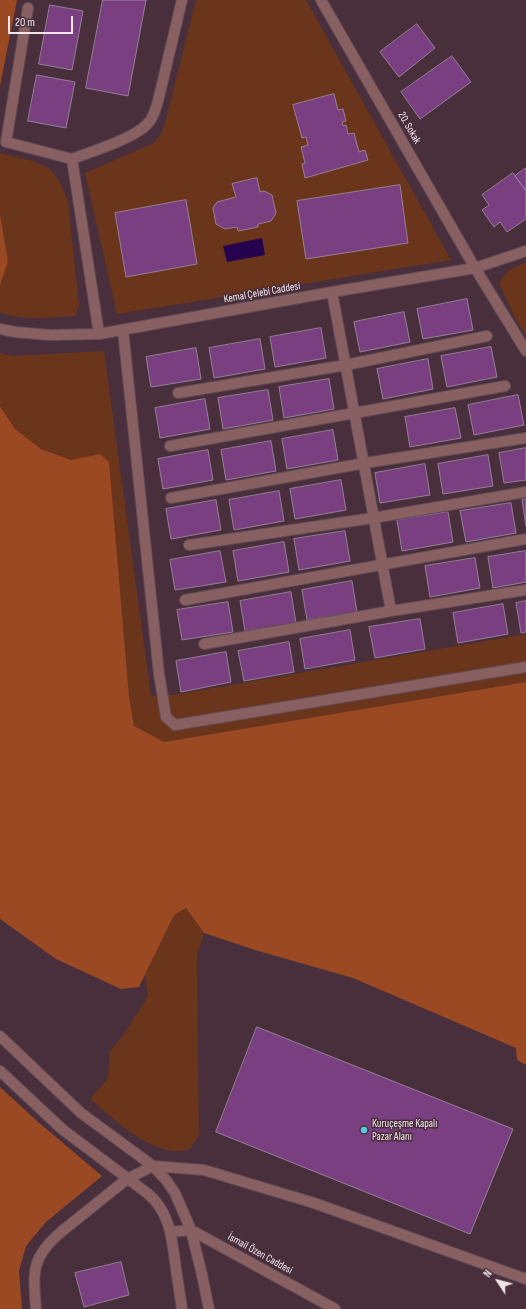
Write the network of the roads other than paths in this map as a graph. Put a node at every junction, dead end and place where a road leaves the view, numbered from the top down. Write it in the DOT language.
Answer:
graph roads {
  1 [pos="182,0"];
  2 [pos="321,0"];
  3 [pos="28,8"];
  4 [pos="72,159"];
  5 [pos="526,251"];
  6 [pos="475,268"];
  7 [pos="332,292"];
  8 [pos="0,329"];
  9 [pos="123,330"];
  10 [pos="100,334"];
  11 [pos="487,336"];
  12 [pos="526,351"];
  13 [pos="346,365"];
  14 [pos="505,386"];
  15 [pos="178,393"];
  16 [pos="355,413"];
  17 [pos="526,438"];
  18 [pos="170,446"];
  19 [pos="365,463"];
  20 [pos="526,492"];
  21 [pos="171,498"];
  22 [pos="373,518"];
  23 [pos="526,539"];
  24 [pos="189,545"];
  25 [pos="382,565"];
  26 [pos="526,590"];
  27 [pos="185,600"];
  28 [pos="391,611"];
  29 [pos="204,644"];
  30 [pos="526,667"];
  31 [pos="0,1036"];
  32 [pos="0,1072"];
  33 [pos="153,1166"];
  34 [pos="127,1178"];
  35 [pos="191,1230"];
  36 [pos="171,1232"];
  37 [pos="526,1279"];
  38 [pos="36,1309"];
  39 [pos="182,1309"];
  40 [pos="209,1309"];
  41 [pos="335,1309"];
  1 -- 4 [label="street"];
  2 -- 6 [label="street, 20. Sokak"];
  3 -- 4 [label="street"];
  4 -- 10 [label="street"];
  5 -- 6 [label="street, Kemal Çelebi Caddesi"];
  6 -- 7 [label="street, Kemal Çelebi Caddesi"];
  6 -- 12 [label="street, 20. Sokak"];
  7 -- 9 [label="street, Kemal Çelebi Caddesi"];
  7 -- 13 [label="street"];
  8 -- 10 [label="street, Kemal Çelebi Caddesi"];
  9 -- 10 [label="street, Kemal Çelebi Caddesi"];
  9 -- 30 [label="street"];
  11 -- 13 [label="street"];
  13 -- 15 [label="street"];
  13 -- 16 [label="street"];
  14 -- 16 [label="street"];
  16 -- 18 [label="street"];
  16 -- 19 [label="street"];
  17 -- 19 [label="street"];
  19 -- 21 [label="street"];
  19 -- 22 [label="street"];
  20 -- 22 [label="street"];
  22 -- 24 [label="street"];
  22 -- 25 [label="street"];
  23 -- 25 [label="street"];
  25 -- 27 [label="street"];
  25 -- 28 [label="street"];
  26 -- 28 [label="street"];
  28 -- 29 [label="street"];
  31 -- 33 [label="street"];
  32 -- 34 [label="street"];
  33 -- 34 [label="street"];
  33 -- 35 [label="street"];
  33 -- 37 [label="street"];
  34 -- 36 [label="street"];
  34 -- 38 [label="street"];
  35 -- 36 [label="street"];
  35 -- 40 [label="street"];
  35 -- 41 [label="street, İsmail Özen Caddesi"];
  36 -- 39 [label="street"];
}
